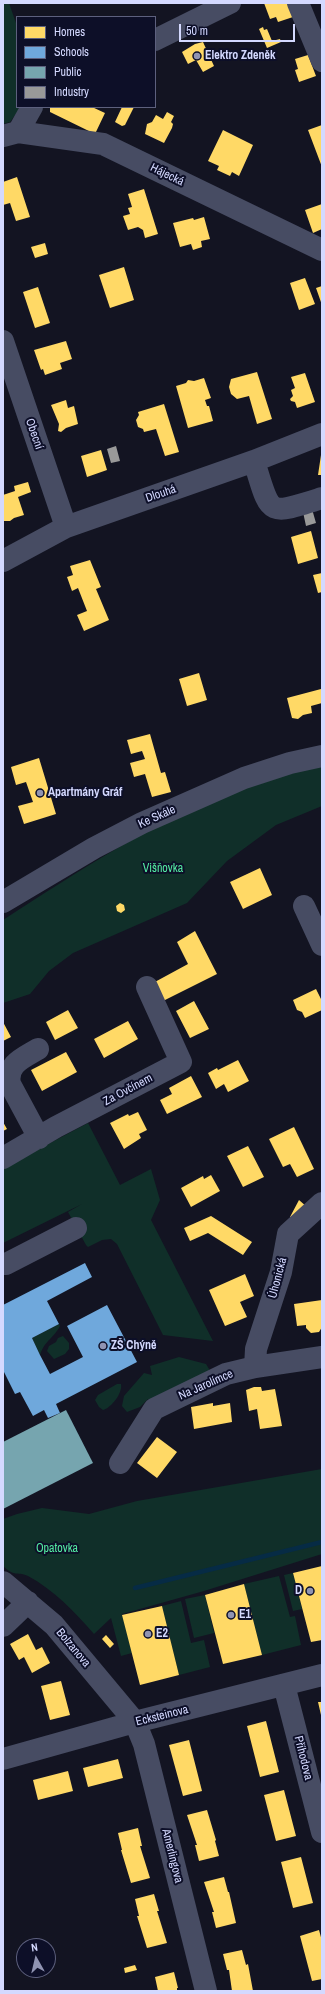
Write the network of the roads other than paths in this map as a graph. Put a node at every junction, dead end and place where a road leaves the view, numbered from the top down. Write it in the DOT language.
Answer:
graph roads {
  1 [pos="230,3"];
  2 [pos="298,3"];
  3 [pos="156,40"];
  4 [pos="322,61"];
  5 [pos="31,108"];
  6 [pos="10,134"];
  7 [pos="322,250"];
  8 [pos="3,340"];
  9 [pos="322,434"];
  10 [pos="254,461"];
  11 [pos="322,498"];
  12 [pos="66,527"];
  13 [pos="3,561"];
  14 [pos="322,756"];
  15 [pos="3,902"];
  16 [pos="304,906"];
  17 [pos="322,945"];
  18 [pos="147,987"];
  19 [pos="38,1049"];
  20 [pos="39,1138"];
  21 [pos="3,1158"];
  22 [pos="322,1203"];
  23 [pos="76,1228"];
  24 [pos="3,1264"];
  25 [pos="322,1357"];
  26 [pos="255,1367"];
  27 [pos="120,1463"];
  28 [pos="3,1582"];
  29 [pos="28,1602"];
  30 [pos="3,1626"];
  31 [pos="322,1675"];
  32 [pos="284,1684"];
  33 [pos="135,1722"];
  34 [pos="3,1759"];
  35 [pos="322,1832"];
  36 [pos="206,1991"];
  1 -- 3 [label="street"];
  2 -- 4 [label="street"];
  5 -- 6 [label="street"];
  6 -- 7 [label="street, Hájecká"];
  8 -- 12 [label="street, Obecní"];
  9 -- 10 [label="street, Dlouhá"];
  10 -- 11 [label="street"];
  10 -- 12 [label="street, Dlouhá"];
  12 -- 13 [label="street, Dlouhá"];
  14 -- 15 [label="street, Ke Skále"];
  16 -- 17 [label="street"];
  18 -- 20 [label="street, Za Ovčínem"];
  19 -- 20 [label="street"];
  20 -- 21 [label="street, Za Ovčínem"];
  22 -- 26 [label="street, Úhonická"];
  23 -- 24 [label="street"];
  25 -- 26 [label="street, Na Jarolímce"];
  26 -- 27 [label="street, Na Jarolímce"];
  28 -- 29 [label="street, Bolzanova"];
  29 -- 30 [label="street"];
  29 -- 33 [label="street, Bolzanova"];
  31 -- 32 [label="street, Ecksteinova"];
  32 -- 33 [label="street, Ecksteinova"];
  32 -- 35 [label="street, Příhodova"];
  33 -- 34 [label="street, Ecksteinova"];
  33 -- 36 [label="street, Amerlingova"];
}
